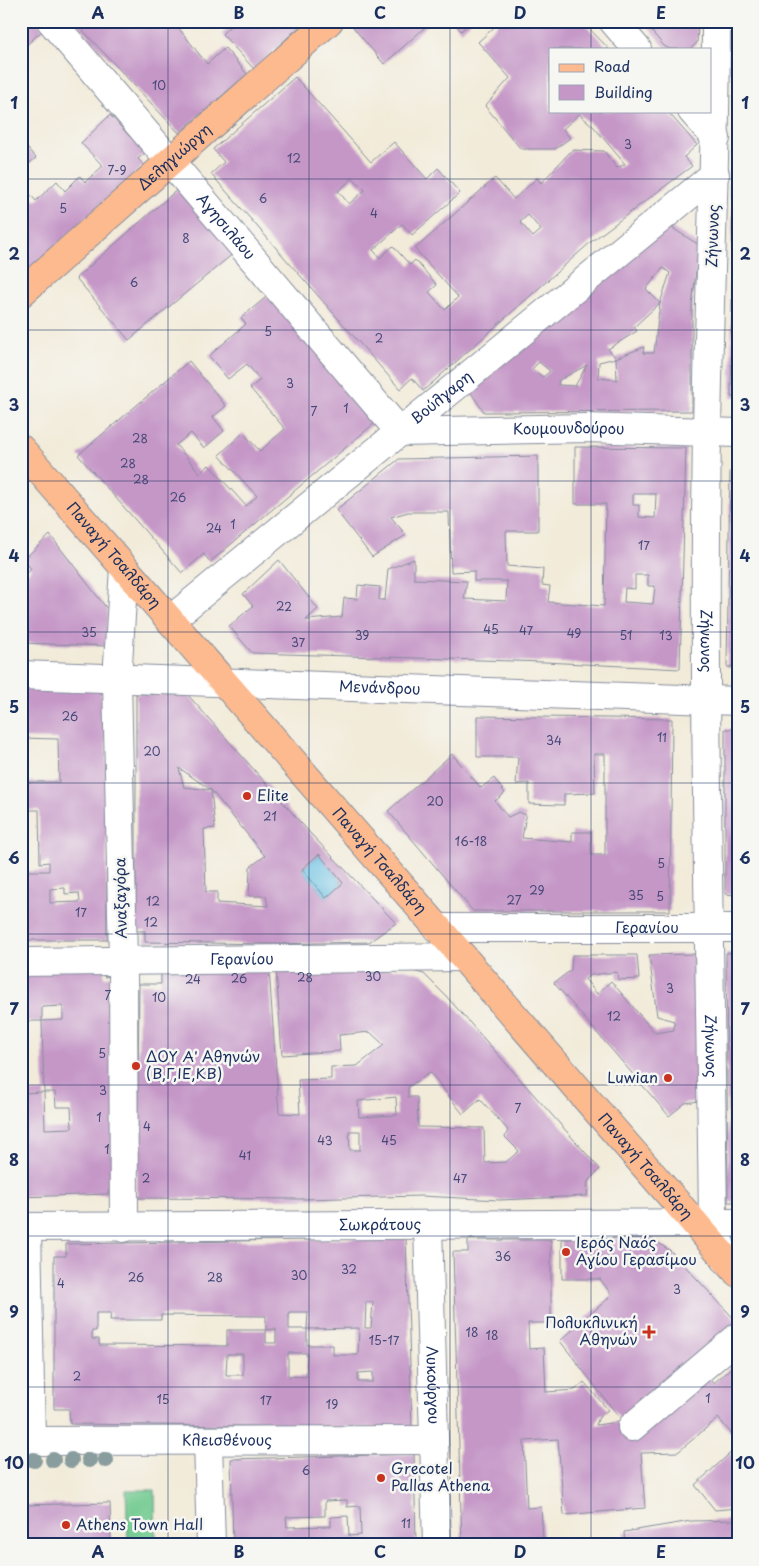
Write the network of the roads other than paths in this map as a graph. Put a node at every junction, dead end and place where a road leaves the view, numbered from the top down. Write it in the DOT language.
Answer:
graph roads {
  1 [pos="51,21"];
  2 [pos="329,21"];
  3 [pos="613,21"];
  4 [pos="716,21"];
  5 [pos="636,48"];
  6 [pos="693,112"];
  7 [pos="727,138"];
  8 [pos="170,162"];
  9 [pos="715,174"];
  10 [pos="21,293"];
  11 [pos="400,432"];
  12 [pos="707,432"];
  13 [pos="738,433"];
  14 [pos="21,449"];
  15 [pos="124,568"];
  16 [pos="170,620"];
  17 [pos="21,675"];
  18 [pos="117,679"];
  19 [pos="224,682"];
  20 [pos="706,700"];
  21 [pos="738,701"];
  22 [pos="709,927"];
  23 [pos="437,928"];
  24 [pos="738,928"];
  25 [pos="463,957"];
  26 [pos="123,960"];
  27 [pos="21,962"];
  28 [pos="715,1223"];
  29 [pos="428,1225"];
  30 [pos="24,1227"];
  31 [pos="124,1228"];
  32 [pos="732,1266"];
  33 [pos="738,1337"];
  34 [pos="632,1427"];
  35 [pos="434,1440"];
  36 [pos="26,1441"];
  37 [pos="208,1441"];
  38 [pos="210,1545"];
  39 [pos="436,1545"];
  1 -- 8 [label="street, Αγησιλάου"];
  2 -- 8 [label="main road, Δεληγιώργη"];
  3 -- 5 [label="street"];
  4 -- 7 [label="street, Ζήνωνος"];
  6 -- 7 [label="street"];
  7 -- 9 [label="street, Ζήνωνος"];
  8 -- 10 [label="main road, Δεληγιώργη"];
  8 -- 11 [label="street, Αγησιλάου"];
  9 -- 11 [label="street, Βούλγαρη"];
  9 -- 12 [label="street, Ζήνωνος"];
  11 -- 12 [label="street, Κουμουνδούρου"];
  11 -- 16 [label="street, Βούλγαρη"];
  12 -- 13 [label="street, Κουμουνδούρου"];
  12 -- 20 [label="street, Ζήνωνος"];
  14 -- 15 [label="main road, Παναγή Τσαλδάρη"];
  15 -- 16 [label="main road, Παναγή Τσαλδάρη"];
  15 -- 18 [label="street, Αναξαγόρα"];
  16 -- 19 [label="main road, Παναγή Τσαλδάρη"];
  17 -- 18 [label="street, Μενάνδρου"];
  18 -- 19 [label="street, Μενάνδρου"];
  18 -- 26 [label="street, Αναξαγόρα"];
  19 -- 20 [label="street, Μενάνδρου"];
  19 -- 23 [label="main road, Παναγή Τσαλδάρη"];
  20 -- 21 [label="street, Μενάνδρου"];
  20 -- 22 [label="street, Ζήνωνος"];
  22 -- 23 [label="street, Γερανίου"];
  22 -- 24 [label="street, Γερανίου"];
  22 -- 28 [label="street, Ζήνωνος"];
  23 -- 25 [label="main road, Παναγή Τσαλδάρη"];
  25 -- 26 [label="street, Γερανίου"];
  25 -- 28 [label="main road, Παναγή Τσαλδάρη"];
  26 -- 27 [label="street, Γερανίου"];
  26 -- 31 [label="street, Αναξαγόρα"];
  28 -- 29 [label="street, Σωκράτους"];
  28 -- 32 [label="main road, Παναγή Τσαλδάρη"];
  29 -- 31 [label="street, Σωκράτους"];
  29 -- 35 [label="street, Λυκούργου"];
  30 -- 31 [label="street, Σωκράτους"];
  30 -- 36 [label="street"];
  33 -- 34 [label="street"];
  35 -- 37 [label="street, Κλεισθένους"];
  35 -- 39 [label="street, Λυκούργου"];
  36 -- 37 [label="street, Κλεισθένους"];
  37 -- 38 [label="street"];
}
